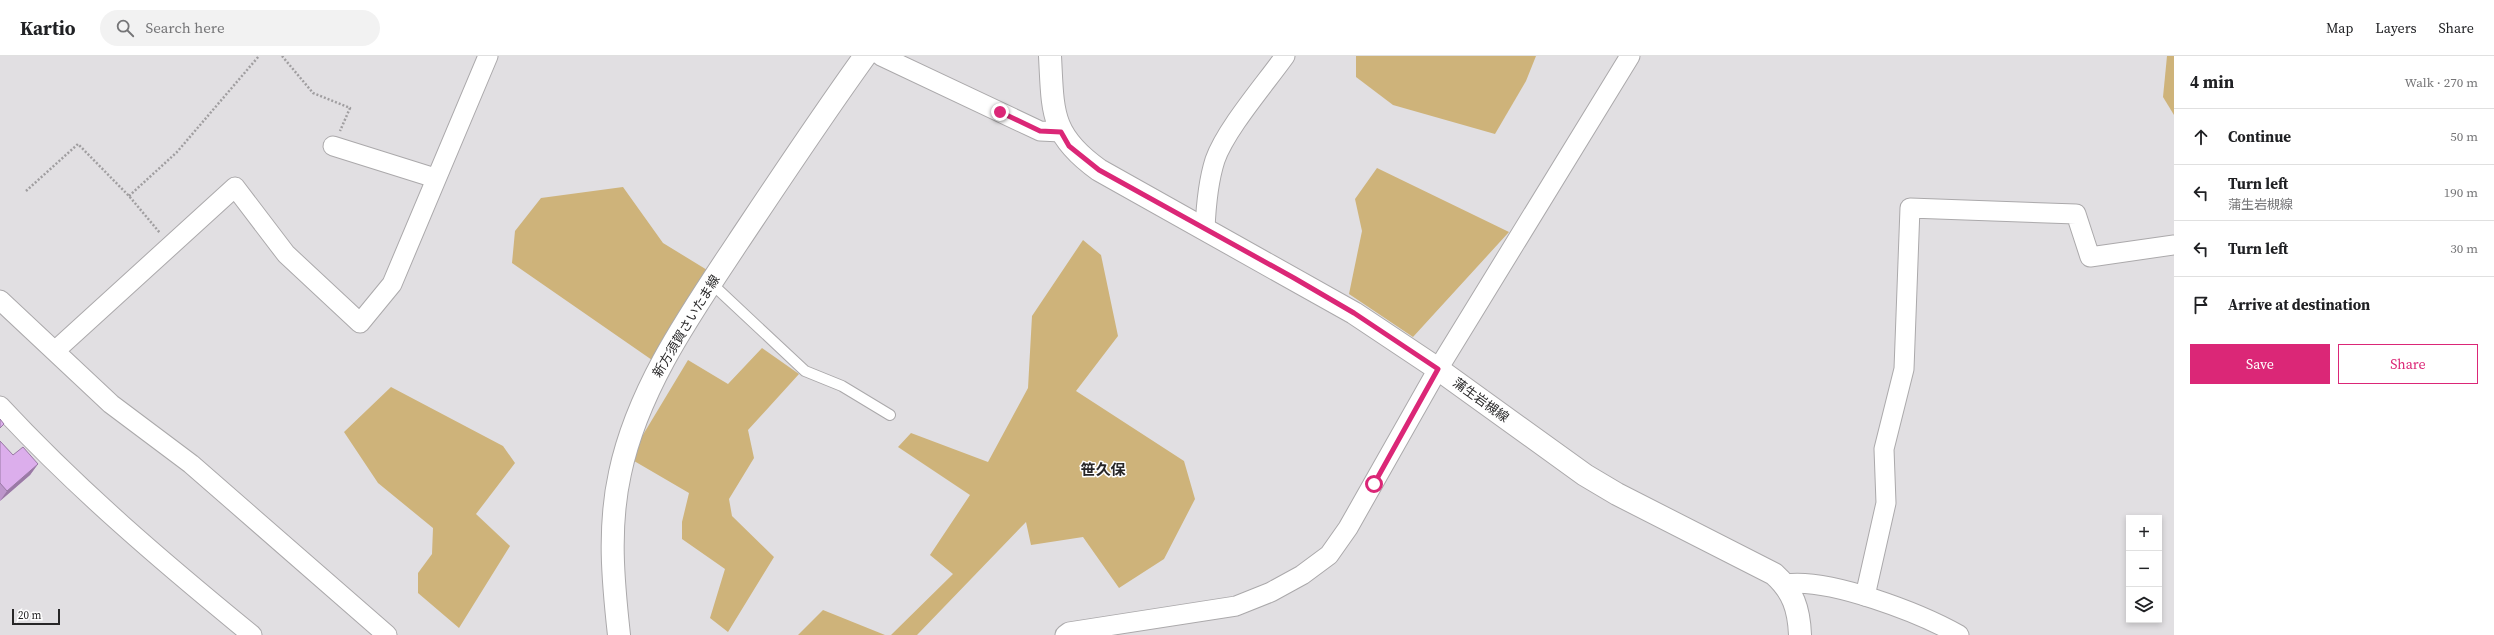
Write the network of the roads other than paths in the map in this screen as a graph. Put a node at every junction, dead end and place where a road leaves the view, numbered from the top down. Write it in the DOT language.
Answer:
graph roads {
  1 [pos="488,56"];
  2 [pos="865,56"];
  3 [pos="881,56"];
  4 [pos="1050,56"];
  5 [pos="1285,56"];
  6 [pos="1630,56"];
  7 [pos="1061,132"];
  8 [pos="333,146"];
  9 [pos="435,178"];
  10 [pos="1205,229"];
  11 [pos="2174,245"];
  12 [pos="711,283"];
  13 [pos="0,300"];
  14 [pos="56,350"];
  15 [pos="1438,369"];
  16 [pos="0,406"];
  17 [pos="890,415"];
  18 [pos="1786,584"];
  19 [pos="1865,596"];
  20 [pos="252,635"];
  21 [pos="387,635"];
  22 [pos="619,635"];
  23 [pos="1065,635"];
  24 [pos="1800,635"];
  25 [pos="1959,635"];
  1 -- 9 [label="street"];
  2 -- 12 [label="main road, 新方須賀さいたま線"];
  3 -- 7 [label="street"];
  4 -- 7 [label="main road, 蒲生岩槻線"];
  5 -- 10 [label="street"];
  6 -- 15 [label="street"];
  7 -- 10 [label="main road, 蒲生岩槻線"];
  8 -- 9 [label="street"];
  9 -- 14 [label="street"];
  10 -- 15 [label="main road, 蒲生岩槻線"];
  11 -- 19 [label="street"];
  12 -- 17 [label="lane"];
  12 -- 22 [label="main road, 新方須賀さいたま線"];
  13 -- 14 [label="street"];
  14 -- 21 [label="street"];
  15 -- 18 [label="main road, 蒲生岩槻線"];
  15 -- 23 [label="street"];
  16 -- 20 [label="street"];
  18 -- 19 [label="street"];
  18 -- 24 [label="main road"];
  19 -- 25 [label="street"];
}
